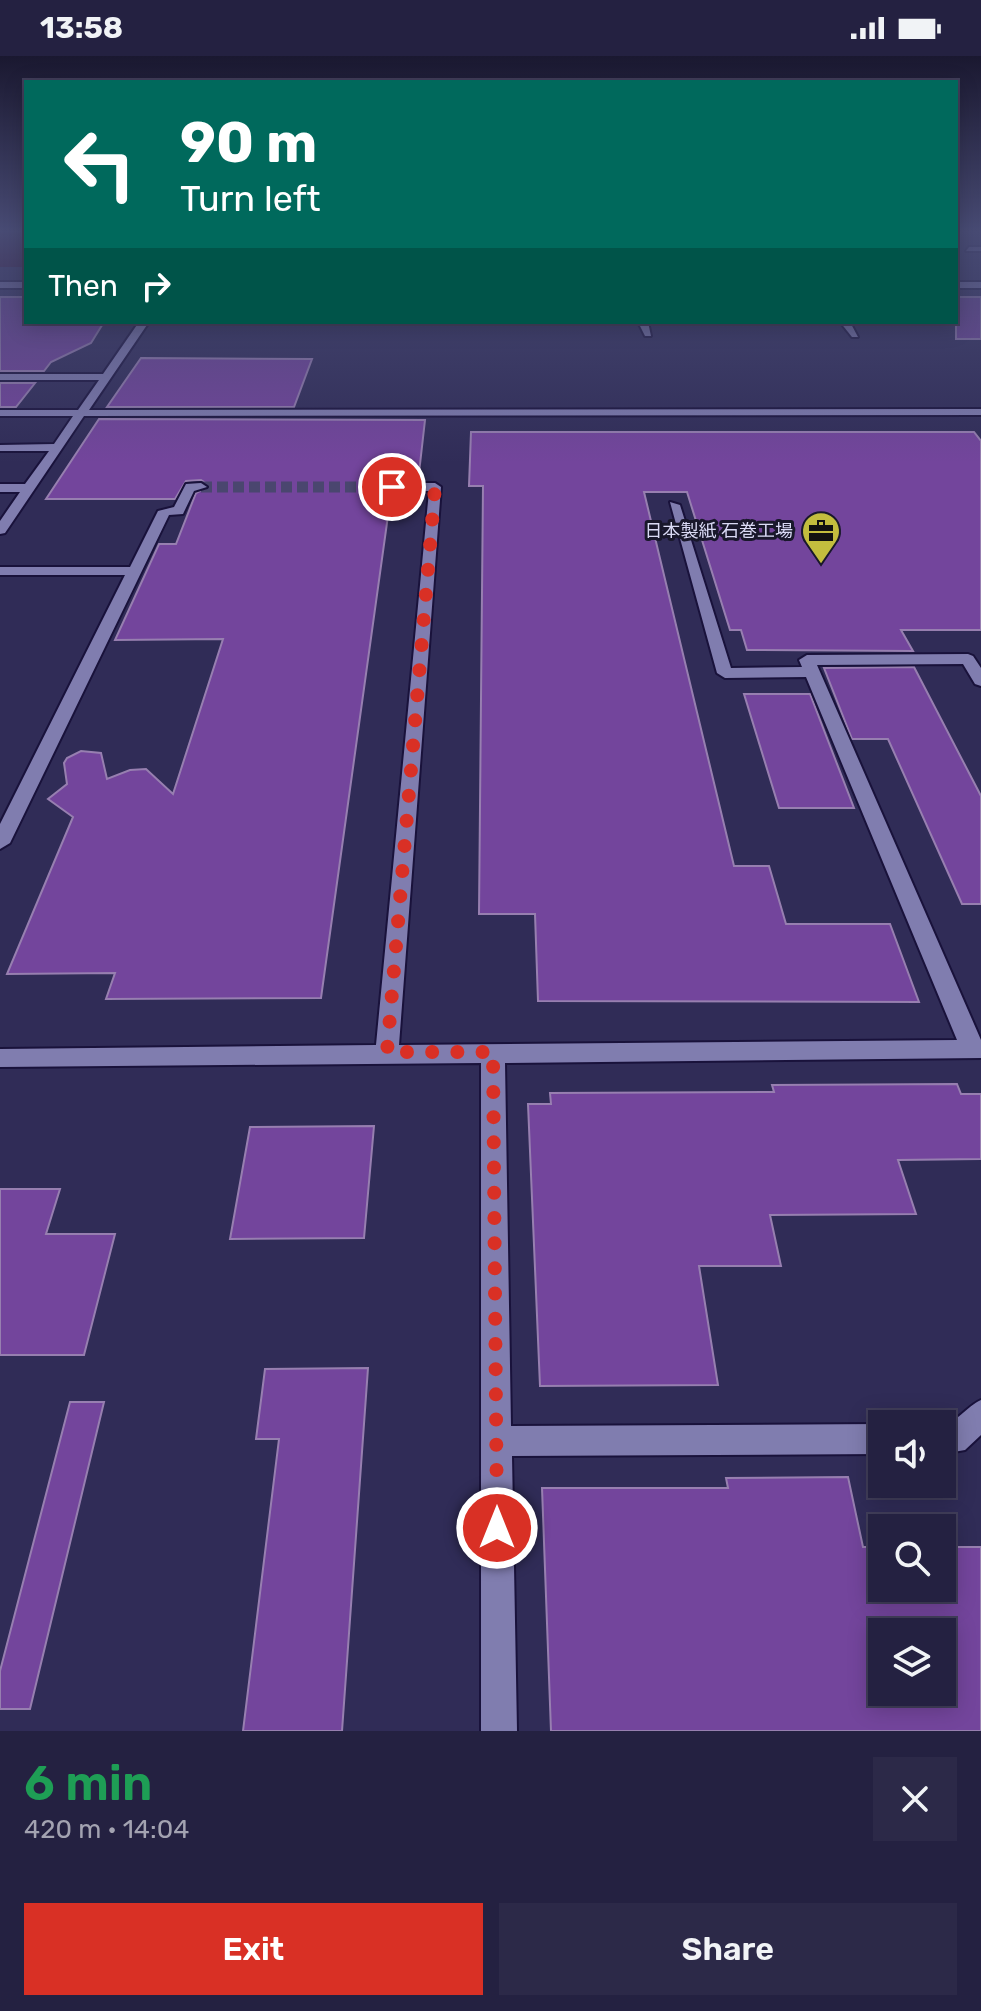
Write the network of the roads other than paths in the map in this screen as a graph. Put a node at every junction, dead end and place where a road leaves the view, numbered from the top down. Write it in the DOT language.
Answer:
graph roads {
  1 [pos="143,324"];
  2 [pos="644,324"];
  3 [pos="847,324"];
  4 [pos="648,334"];
  5 [pos="855,335"];
  6 [pos="0,377"];
  7 [pos="104,377"];
  8 [pos="80,412"];
  9 [pos="981,412"];
  10 [pos="0,413"];
  11 [pos="56,447"];
  12 [pos="0,448"];
  13 [pos="201,487"];
  14 [pos="392,487"];
  15 [pos="0,488"];
  16 [pos="28,488"];
  17 [pos="674,505"];
  18 [pos="0,530"];
  19 [pos="0,571"];
  20 [pos="134,571"];
  21 [pos="812,672"];
  22 [pos="981,681"];
  23 [pos="0,843"];
  24 [pos="976,1049"];
  25 [pos="387,1052"];
  26 [pos="493,1052"];
  27 [pos="0,1058"];
  28 [pos="981,1415"];
  29 [pos="956,1437"];
  30 [pos="868,1439"];
  31 [pos="497,1441"];
  32 [pos="499,1731"];
  1 -- 7 [label="street"];
  2 -- 4 [label="street"];
  3 -- 5 [label="street"];
  6 -- 7 [label="street"];
  7 -- 8 [label="street"];
  8 -- 9 [label="street"];
  8 -- 10 [label="street"];
  8 -- 11 [label="street"];
  11 -- 12 [label="street"];
  11 -- 16 [label="street"];
  13 -- 20 [label="street"];
  14 -- 25 [label="street"];
  15 -- 16 [label="street"];
  16 -- 18 [label="street"];
  17 -- 21 [label="street"];
  19 -- 20 [label="street"];
  20 -- 23 [label="street"];
  21 -- 22 [label="street"];
  21 -- 24 [label="street"];
  24 -- 26 [label="street"];
  25 -- 26 [label="street"];
  25 -- 27 [label="street"];
  26 -- 31 [label="street"];
  28 -- 29 [label="street"];
  30 -- 31 [label="street"];
  31 -- 32 [label="street"];
}
